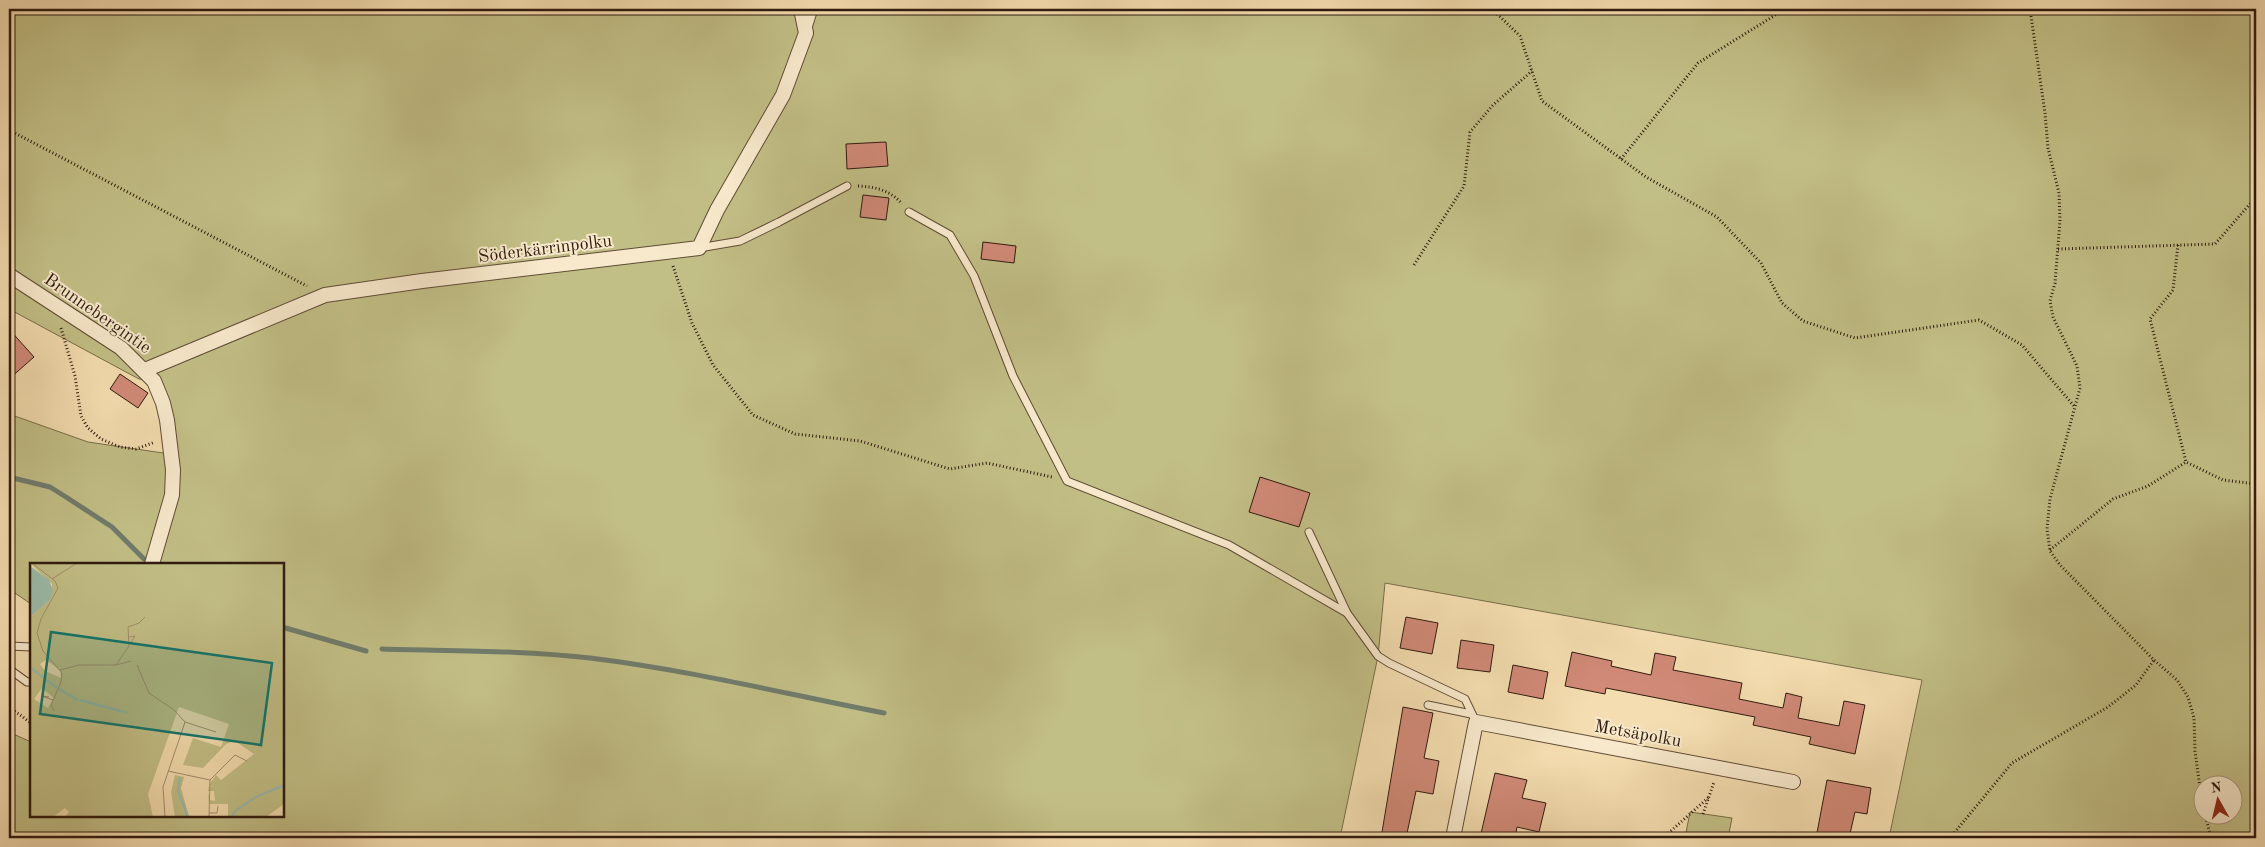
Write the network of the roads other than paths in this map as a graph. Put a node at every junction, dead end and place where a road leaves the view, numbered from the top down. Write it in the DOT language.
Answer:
graph roads {
  1 [pos="801,9"];
  2 [pos="814,9"];
  3 [pos="806,33"];
  4 [pos="847,186"];
  5 [pos="909,212"];
  6 [pos="698,248"];
  7 [pos="9,275"];
  8 [pos="145,370"];
  9 [pos="1309,532"];
  10 [pos="152,563"];
  11 [pos="1347,613"];
  12 [pos="9,646"];
  13 [pos="30,646"];
  14 [pos="9,669"];
  15 [pos="30,682"];
  16 [pos="1428,705"];
  17 [pos="1473,718"];
  18 [pos="1794,782"];
  19 [pos="1452,838"];
  1 -- 3 [label="street"];
  2 -- 3 [label="lane"];
  3 -- 6 [label="street"];
  4 -- 6 [label="lane"];
  5 -- 11 [label="lane"];
  6 -- 8 [label="street, Söderkärrinpolku"];
  7 -- 8 [label="street, Brunnebergintie"];
  8 -- 10 [label="street, Brunnebergintie"];
  9 -- 11 [label="lane"];
  11 -- 17 [label="lane"];
  12 -- 13 [label="lane"];
  14 -- 15 [label="lane"];
  16 -- 17 [label="lane"];
  17 -- 18 [label="street, Metsäpolku"];
  17 -- 19 [label="street"];
}
